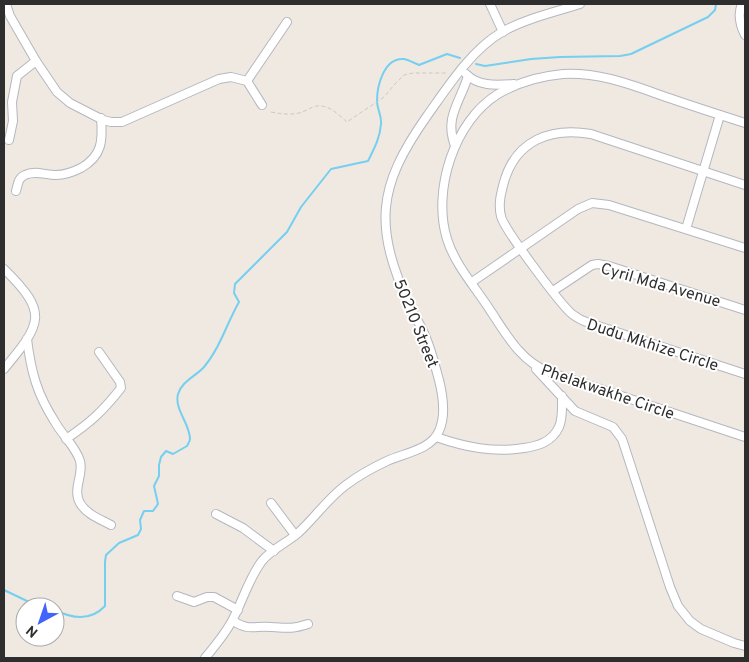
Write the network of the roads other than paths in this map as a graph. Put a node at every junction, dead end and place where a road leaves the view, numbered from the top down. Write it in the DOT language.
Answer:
graph roads {
  1 [pos="6,4"];
  2 [pos="490,4"];
  3 [pos="580,4"];
  4 [pos="741,7"];
  5 [pos="287,22"];
  6 [pos="503,32"];
  7 [pos="745,35"];
  8 [pos="36,61"];
  9 [pos="460,72"];
  10 [pos="468,76"];
  11 [pos="247,81"];
  12 [pos="519,84"];
  13 [pos="262,105"];
  14 [pos="720,115"];
  15 [pos="101,118"];
  16 [pos="745,123"];
  17 [pos="9,140"];
  18 [pos="455,146"];
  19 [pos="703,172"];
  20 [pos="745,185"];
  21 [pos="16,191"];
  22 [pos="686,229"];
  23 [pos="745,248"];
  24 [pos="521,249"];
  25 [pos="4,269"];
  26 [pos="472,282"];
  27 [pos="554,291"];
  28 [pos="745,310"];
  29 [pos="27,339"];
  30 [pos="99,352"];
  31 [pos="530,362"];
  32 [pos="4,369"];
  33 [pos="745,374"];
  34 [pos="562,396"];
  35 [pos="436,437"];
  36 [pos="745,437"];
  37 [pos="66,439"];
  38 [pos="271,503"];
  39 [pos="216,514"];
  40 [pos="111,525"];
  41 [pos="295,535"];
  42 [pos="274,551"];
  43 [pos="177,596"];
  44 [pos="238,610"];
  45 [pos="233,621"];
  46 [pos="308,624"];
  47 [pos="745,646"];
  48 [pos="205,658"];
  1 -- 8 [label="street"];
  2 -- 6 [label="street"];
  3 -- 6 [label="street, 50210 Street"];
  4 -- 7 [label="street"];
  5 -- 11 [label="street"];
  6 -- 9 [label="street, 50210 Street"];
  8 -- 15 [label="street"];
  8 -- 17 [label="street"];
  9 -- 10 [label="street"];
  9 -- 35 [label="street, 50210 Street"];
  10 -- 12 [label="street"];
  10 -- 18 [label="street"];
  11 -- 13 [label="street"];
  11 -- 15 [label="street"];
  12 -- 14 [label="street, Phelakwakhe Circle"];
  12 -- 18 [label="street, Phelakwakhe Circle"];
  14 -- 16 [label="street, Phelakwakhe Circle"];
  14 -- 19 [label="street"];
  15 -- 21 [label="street"];
  18 -- 26 [label="street, Phelakwakhe Circle"];
  19 -- 20 [label="street, Dudu Mkhize Circle"];
  19 -- 22 [label="street"];
  19 -- 24 [label="street, Dudu Mkhize Circle"];
  22 -- 23 [label="street"];
  22 -- 24 [label="street"];
  24 -- 26 [label="street"];
  24 -- 27 [label="street, Dudu Mkhize Circle"];
  25 -- 29 [label="street"];
  26 -- 31 [label="street, Phelakwakhe Circle"];
  27 -- 28 [label="street, Cyril Mda Avenue"];
  27 -- 33 [label="street, Dudu Mkhize Circle"];
  29 -- 32 [label="street"];
  29 -- 37 [label="street"];
  30 -- 37 [label="street"];
  31 -- 34 [label="street"];
  31 -- 36 [label="street, Phelakwakhe Circle"];
  34 -- 35 [label="street"];
  34 -- 47 [label="street"];
  35 -- 41 [label="street"];
  37 -- 40 [label="street"];
  38 -- 41 [label="street"];
  39 -- 42 [label="street"];
  41 -- 42 [label="street"];
  42 -- 44 [label="street"];
  43 -- 44 [label="street"];
  44 -- 45 [label="street"];
  45 -- 46 [label="street"];
  45 -- 48 [label="street"];
}
